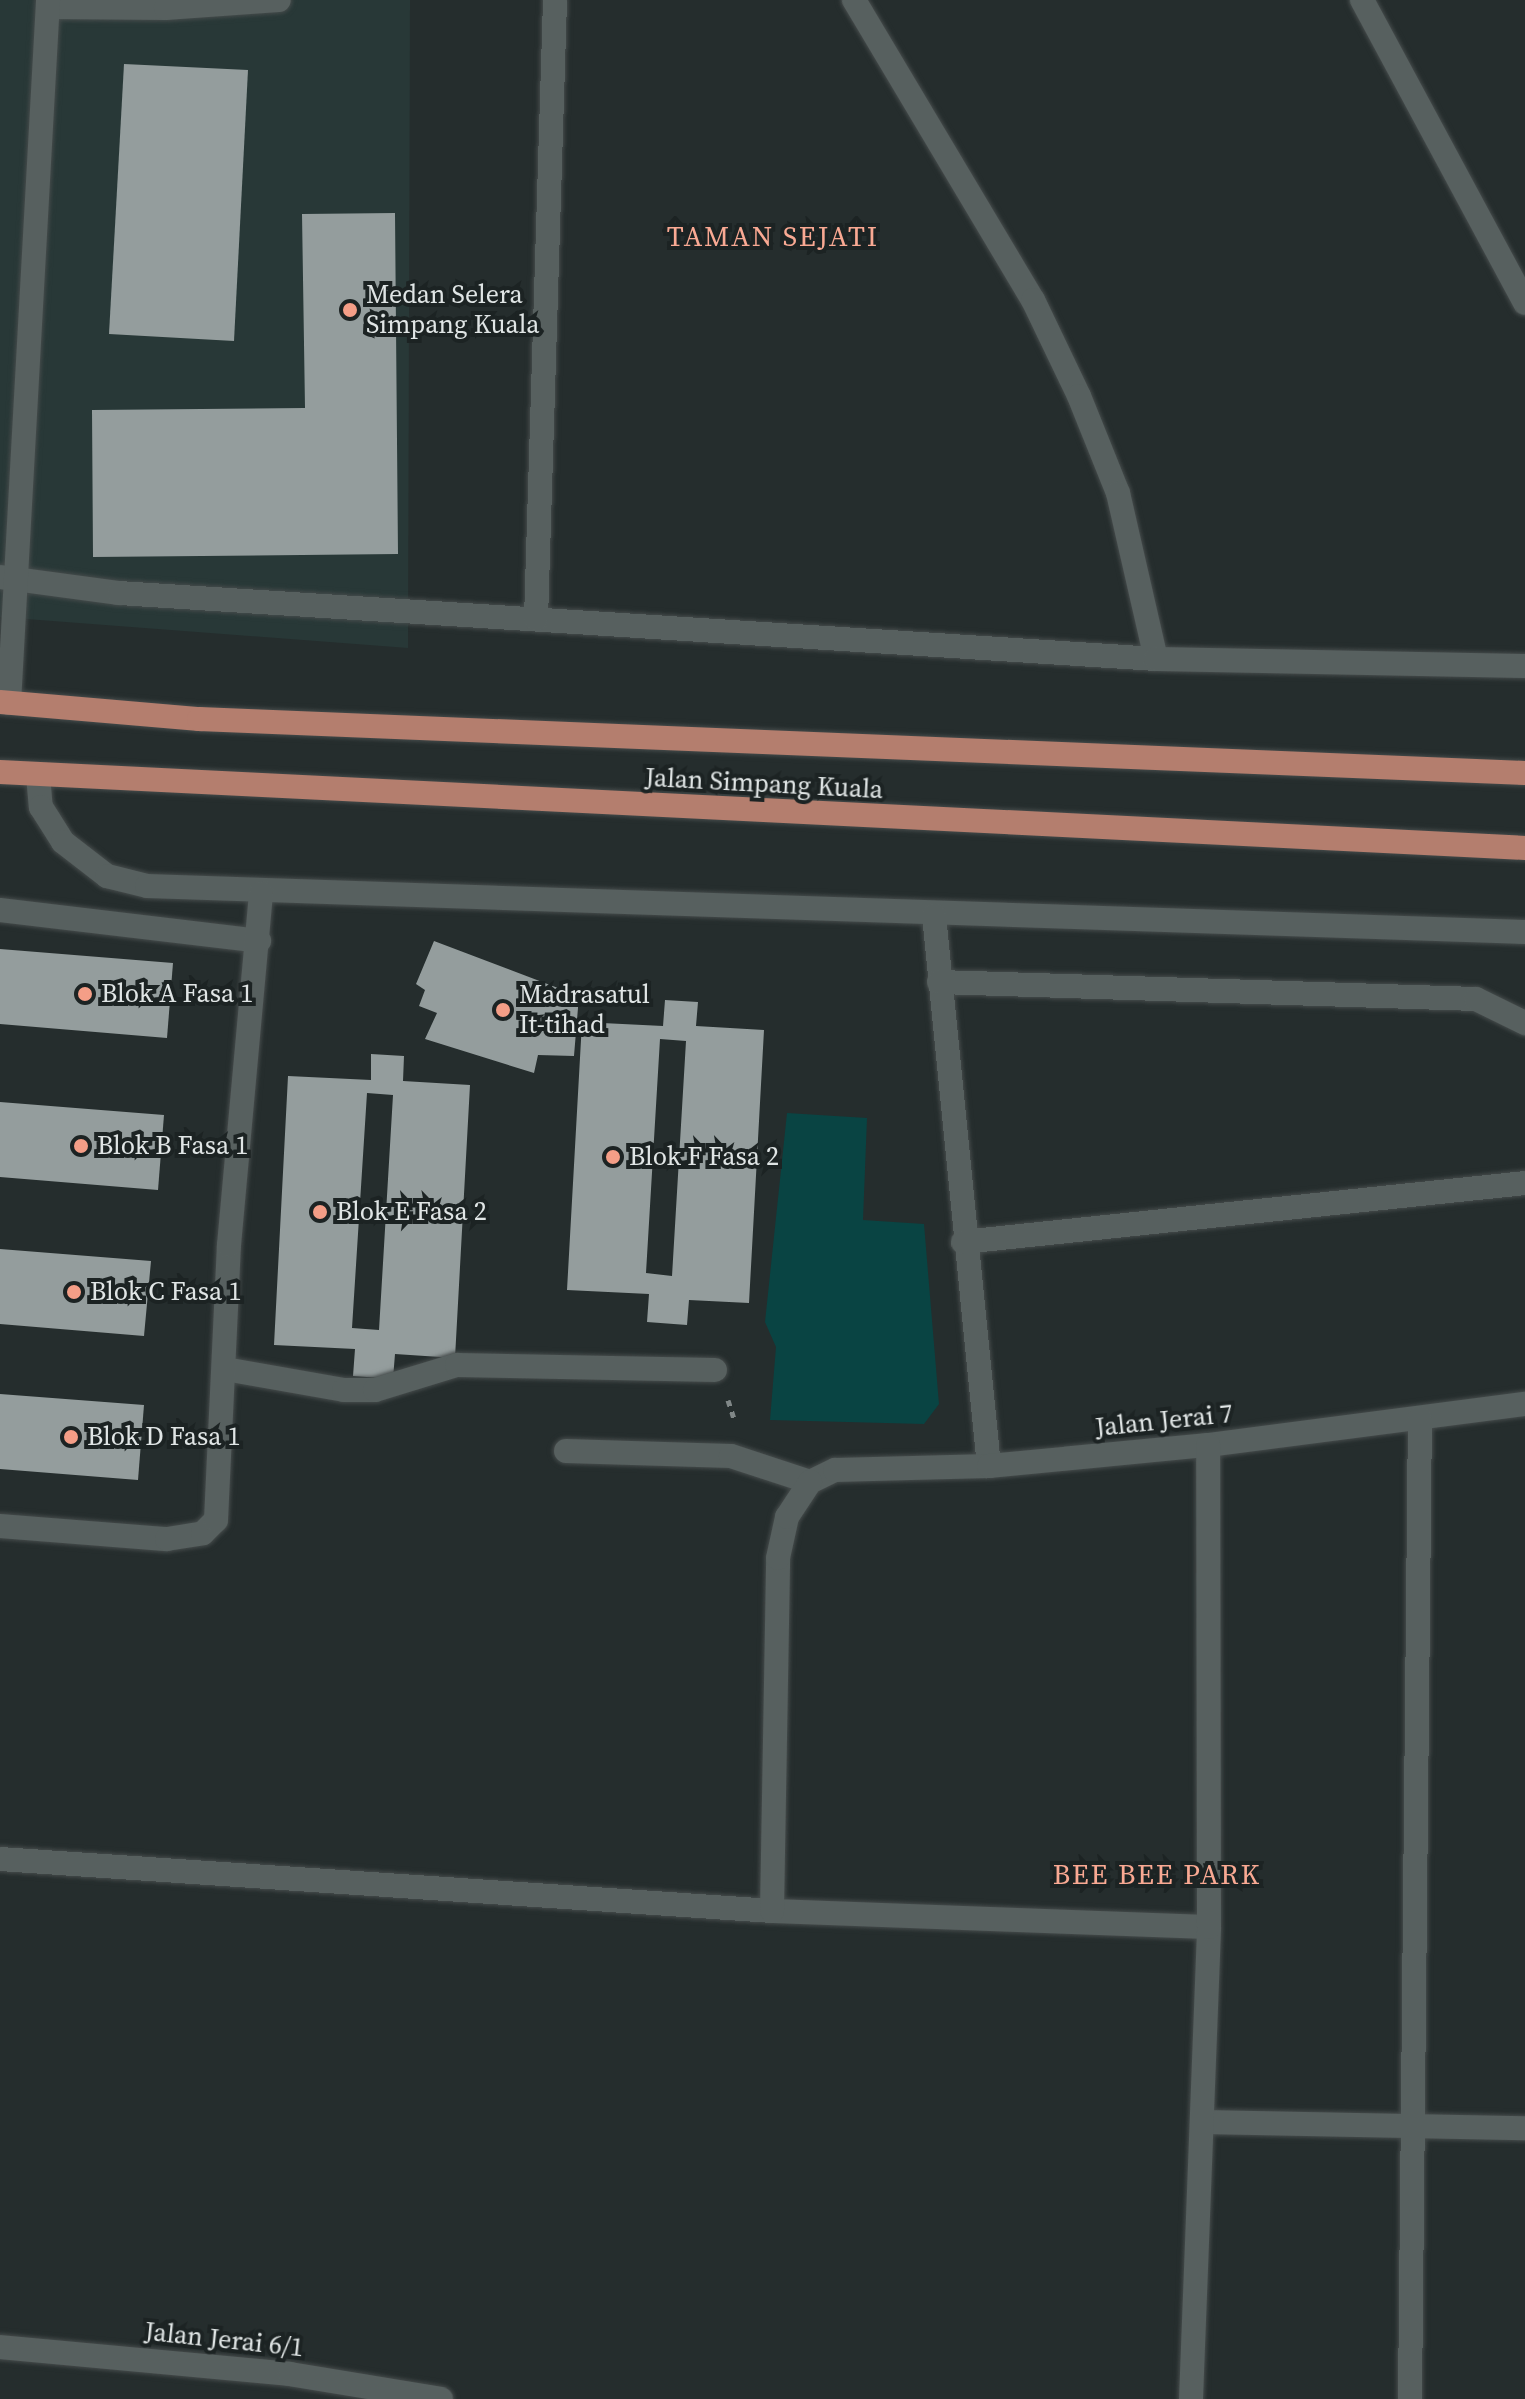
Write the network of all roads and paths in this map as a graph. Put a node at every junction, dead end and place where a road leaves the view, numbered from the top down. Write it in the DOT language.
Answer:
graph roads {
  1 [pos="279,0"];
  2 [pos="555,0"];
  3 [pos="854,0"];
  4 [pos="1362,0"];
  5 [pos="48,3"];
  6 [pos="166,4"];
  7 [pos="1525,303"];
  8 [pos="8,577"];
  9 [pos="536,619"];
  10 [pos="1156,659"];
  11 [pos="1525,666"];
  12 [pos="5,703"];
  13 [pos="0,772"];
  14 [pos="1525,773"];
  15 [pos="38,775"];
  16 [pos="1525,848"];
  17 [pos="261,893"];
  18 [pos="0,910"];
  19 [pos="934,915"];
  20 [pos="1525,932"];
  21 [pos="259,941"];
  22 [pos="939,982"];
  23 [pos="1525,1023"];
  24 [pos="1525,1183"];
  25 [pos="963,1242"];
  26 [pos="225,1369"];
  27 [pos="715,1370"];
  28 [pos="1525,1404"];
  29 [pos="1420,1418"];
  30 [pos="1208,1445"];
  31 [pos="566,1451"];
  32 [pos="749,1461"];
  33 [pos="989,1466"];
  34 [pos="810,1482"];
  35 [pos="0,1526"];
  36 [pos="0,1859"];
  37 [pos="772,1911"];
  38 [pos="1209,1927"];
  39 [pos="1202,2122"];
  40 [pos="1413,2126"];
  41 [pos="1525,2128"];
  42 [pos="0,2347"];
  43 [pos="441,2399"];
  44 [pos="1191,2399"];
  45 [pos="1410,2399"];
  1 -- 6 [label="street"];
  2 -- 9 [label="street"];
  3 -- 10 [label="street"];
  4 -- 7 [label="street"];
  5 -- 6 [label="street"];
  5 -- 8 [label="street"];
  8 -- 9 [label="street"];
  8 -- 12 [label="street"];
  9 -- 10 [label="street"];
  10 -- 11 [label="street"];
  12 -- 14 [label="main road, Jalan Simpang Kuala"];
  13 -- 15 [label="main road, Jalan Simpang Kuala"];
  15 -- 16 [label="main road, Jalan Simpang Kuala"];
  15 -- 17 [label="street"];
  17 -- 19 [label="street"];
  17 -- 21 [label="street"];
  18 -- 21 [label="street"];
  19 -- 20 [label="street"];
  19 -- 22 [label="street"];
  21 -- 26 [label="street"];
  22 -- 23 [label="street"];
  22 -- 25 [label="street"];
  24 -- 25 [label="street"];
  25 -- 33 [label="street"];
  26 -- 27 [label="street"];
  26 -- 35 [label="street"];
  27 -- 32 [label="path"];
  28 -- 29 [label="street, Jalan Jerai 7"];
  29 -- 30 [label="street, Jalan Jerai 7"];
  29 -- 40 [label="street"];
  30 -- 33 [label="street, Jalan Jerai 7"];
  30 -- 38 [label="street"];
  31 -- 32 [label="street"];
  32 -- 34 [label="street"];
  33 -- 34 [label="street, Jalan Jerai 7"];
  34 -- 37 [label="street"];
  36 -- 37 [label="street"];
  37 -- 38 [label="street"];
  38 -- 39 [label="street"];
  39 -- 40 [label="street"];
  39 -- 44 [label="street"];
  40 -- 41 [label="street"];
  40 -- 45 [label="street"];
  42 -- 43 [label="street, Jalan Jerai 6/1"];
}
